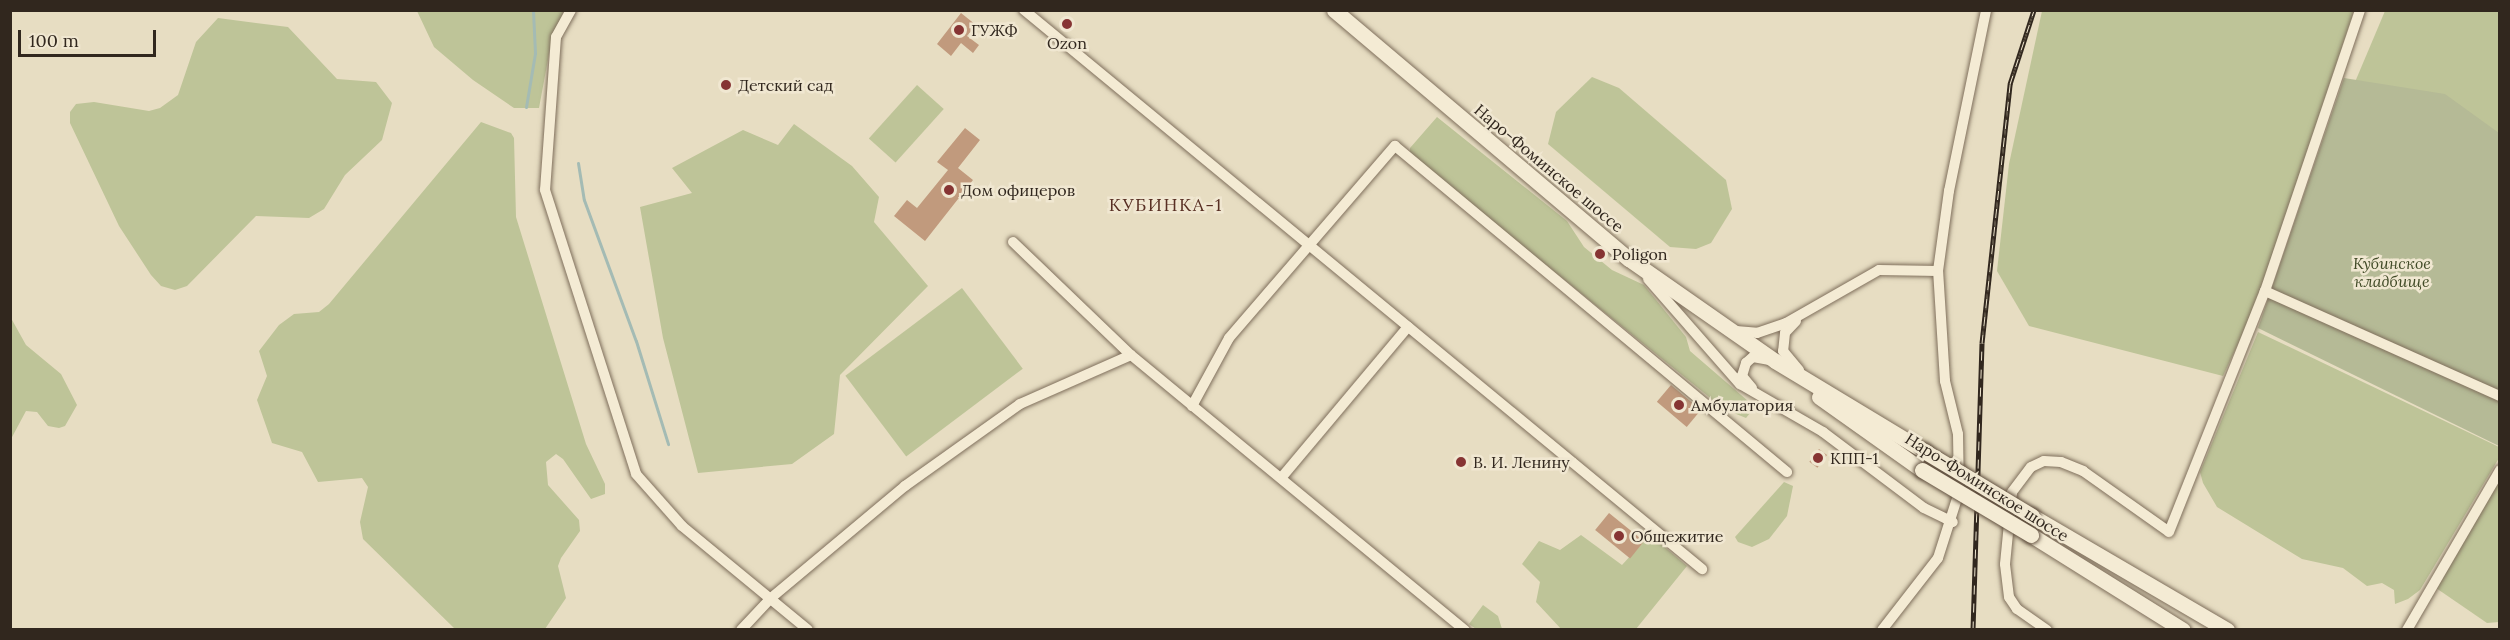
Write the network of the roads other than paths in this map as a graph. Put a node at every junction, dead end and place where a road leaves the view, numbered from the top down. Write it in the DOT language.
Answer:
graph roads {
  1 [pos="571,10"];
  2 [pos="1024,10"];
  3 [pos="1334,10"];
  4 [pos="1986,10"];
  5 [pos="2360,10"];
  6 [pos="1012,243"];
  7 [pos="1310,244"];
  8 [pos="1629,259"];
  9 [pos="1938,271"];
  10 [pos="2265,291"];
  11 [pos="1801,315"];
  12 [pos="1408,327"];
  13 [pos="1724,328"];
  14 [pos="1131,355"];
  15 [pos="1777,363"];
  16 [pos="1815,384"];
  17 [pos="1759,394"];
  18 [pos="2499,396"];
  19 [pos="1192,406"];
  20 [pos="2499,470"];
  21 [pos="1787,472"];
  22 [pos="1282,477"];
  23 [pos="1953,522"];
  24 [pos="1702,569"];
  25 [pos="771,598"];
  26 [pos="2155,614"];
  27 [pos="741,630"];
  28 [pos="808,630"];
  29 [pos="1465,630"];
  30 [pos="1882,630"];
  31 [pos="2047,630"];
  32 [pos="2172,630"];
  33 [pos="2183,630"];
  34 [pos="2226,630"];
  35 [pos="2407,630"];
  1 -- 25 [label="street"];
  2 -- 7 [label="street"];
  3 -- 8 [label="main road, Наро-Фоминское шоссе"];
  4 -- 9 [label="street"];
  5 -- 10 [label="street"];
  6 -- 14 [label="street"];
  7 -- 12 [label="street"];
  7 -- 19 [label="street"];
  7 -- 21 [label="street"];
  8 -- 13 [label="main road, Наро-Фоминское шоссе"];
  8 -- 17 [label="street"];
  9 -- 11 [label="street"];
  9 -- 23 [label="street"];
  10 -- 18 [label="street"];
  10 -- 31 [label="street"];
  11 -- 13 [label="street"];
  11 -- 16 [label="street"];
  12 -- 22 [label="street"];
  12 -- 24 [label="street"];
  13 -- 15 [label="main road, Наро-Фоминское шоссе"];
  14 -- 19 [label="street"];
  14 -- 25 [label="street"];
  15 -- 16 [label="main road, Наро-Фоминское шоссе"];
  15 -- 17 [label="street"];
  15 -- 26 [label="main road, Наро-Фоминское шоссе, bridge"];
  16 -- 34 [label="main road, Наро-Фоминское шоссе, bridge"];
  17 -- 23 [label="street"];
  19 -- 22 [label="street"];
  20 -- 35 [label="street"];
  22 -- 29 [label="street"];
  23 -- 30 [label="street"];
  25 -- 27 [label="street"];
  25 -- 28 [label="street"];
  26 -- 32 [label="main road"];
  26 -- 33 [label="main road, Наро-Фоминское шоссе"];
}
